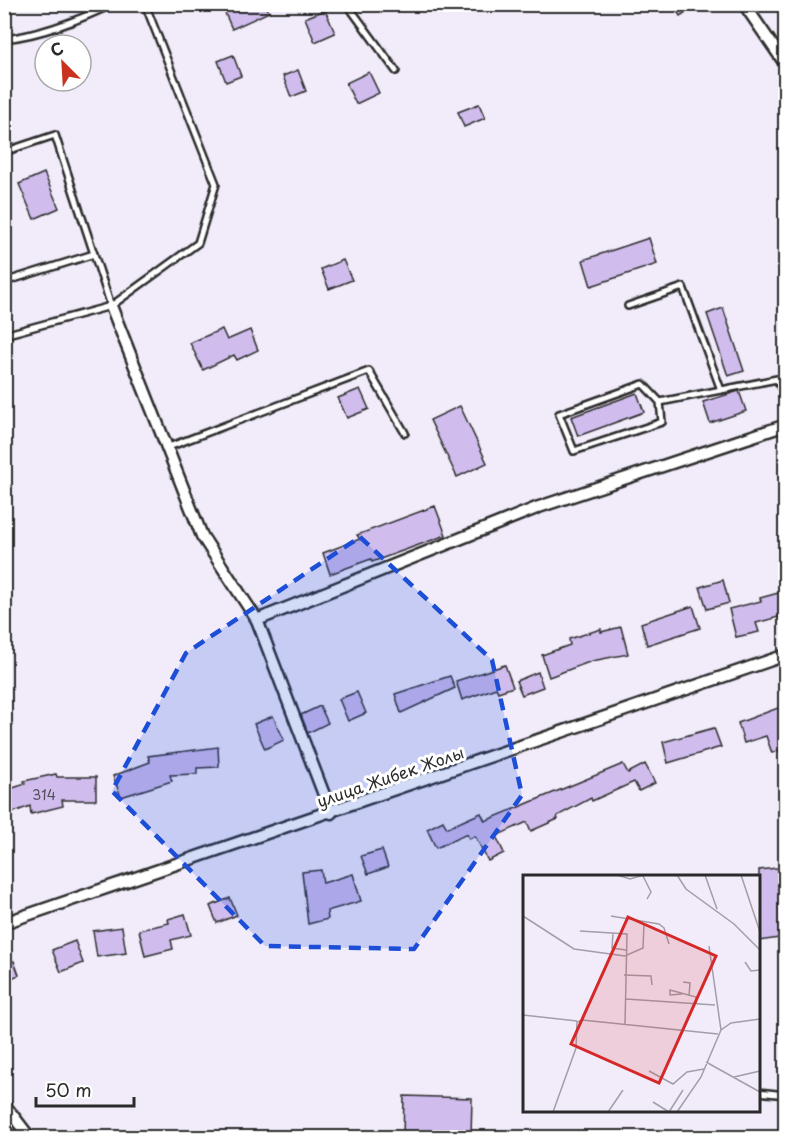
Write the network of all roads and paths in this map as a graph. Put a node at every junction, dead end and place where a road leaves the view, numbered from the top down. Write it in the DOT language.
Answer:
graph roads {
  1 [pos="113,4"];
  2 [pos="145,4"];
  3 [pos="347,4"];
  4 [pos="744,4"];
  5 [pos="4,39"];
  6 [pos="786,65"];
  7 [pos="396,71"];
  8 [pos="4,152"];
  9 [pos="93,254"];
  10 [pos="4,282"];
  11 [pos="111,306"];
  12 [pos="628,306"];
  13 [pos="4,335"];
  14 [pos="721,390"];
  15 [pos="786,398"];
  16 [pos="660,402"];
  17 [pos="786,425"];
  18 [pos="405,433"];
  19 [pos="166,448"];
  20 [pos="257,620"];
  21 [pos="786,655"];
  22 [pos="331,813"];
  23 [pos="4,923"];
  24 [pos="760,1092"];
  25 [pos="786,1095"];
  26 [pos="4,1104"];
  27 [pos="30,1137"];
  1 -- 5 [label="lane"];
  2 -- 11 [label="lane"];
  3 -- 7 [label="lane"];
  4 -- 6 [label="street"];
  8 -- 9 [label="lane"];
  9 -- 10 [label="lane"];
  9 -- 11 [label="lane"];
  11 -- 13 [label="lane"];
  11 -- 19 [label="street"];
  12 -- 14 [label="lane"];
  14 -- 15 [label="lane"];
  14 -- 16 [label="lane"];
  16 -- 16 [label="lane"];
  17 -- 20 [label="street"];
  18 -- 19 [label="lane"];
  19 -- 20 [label="street"];
  20 -- 22 [label="street"];
  21 -- 22 [label="street, улица Жибек Жолы"];
  22 -- 23 [label="street, улица Жибек Жолы"];
  24 -- 25 [label="lane"];
  26 -- 27 [label="street"];
}
